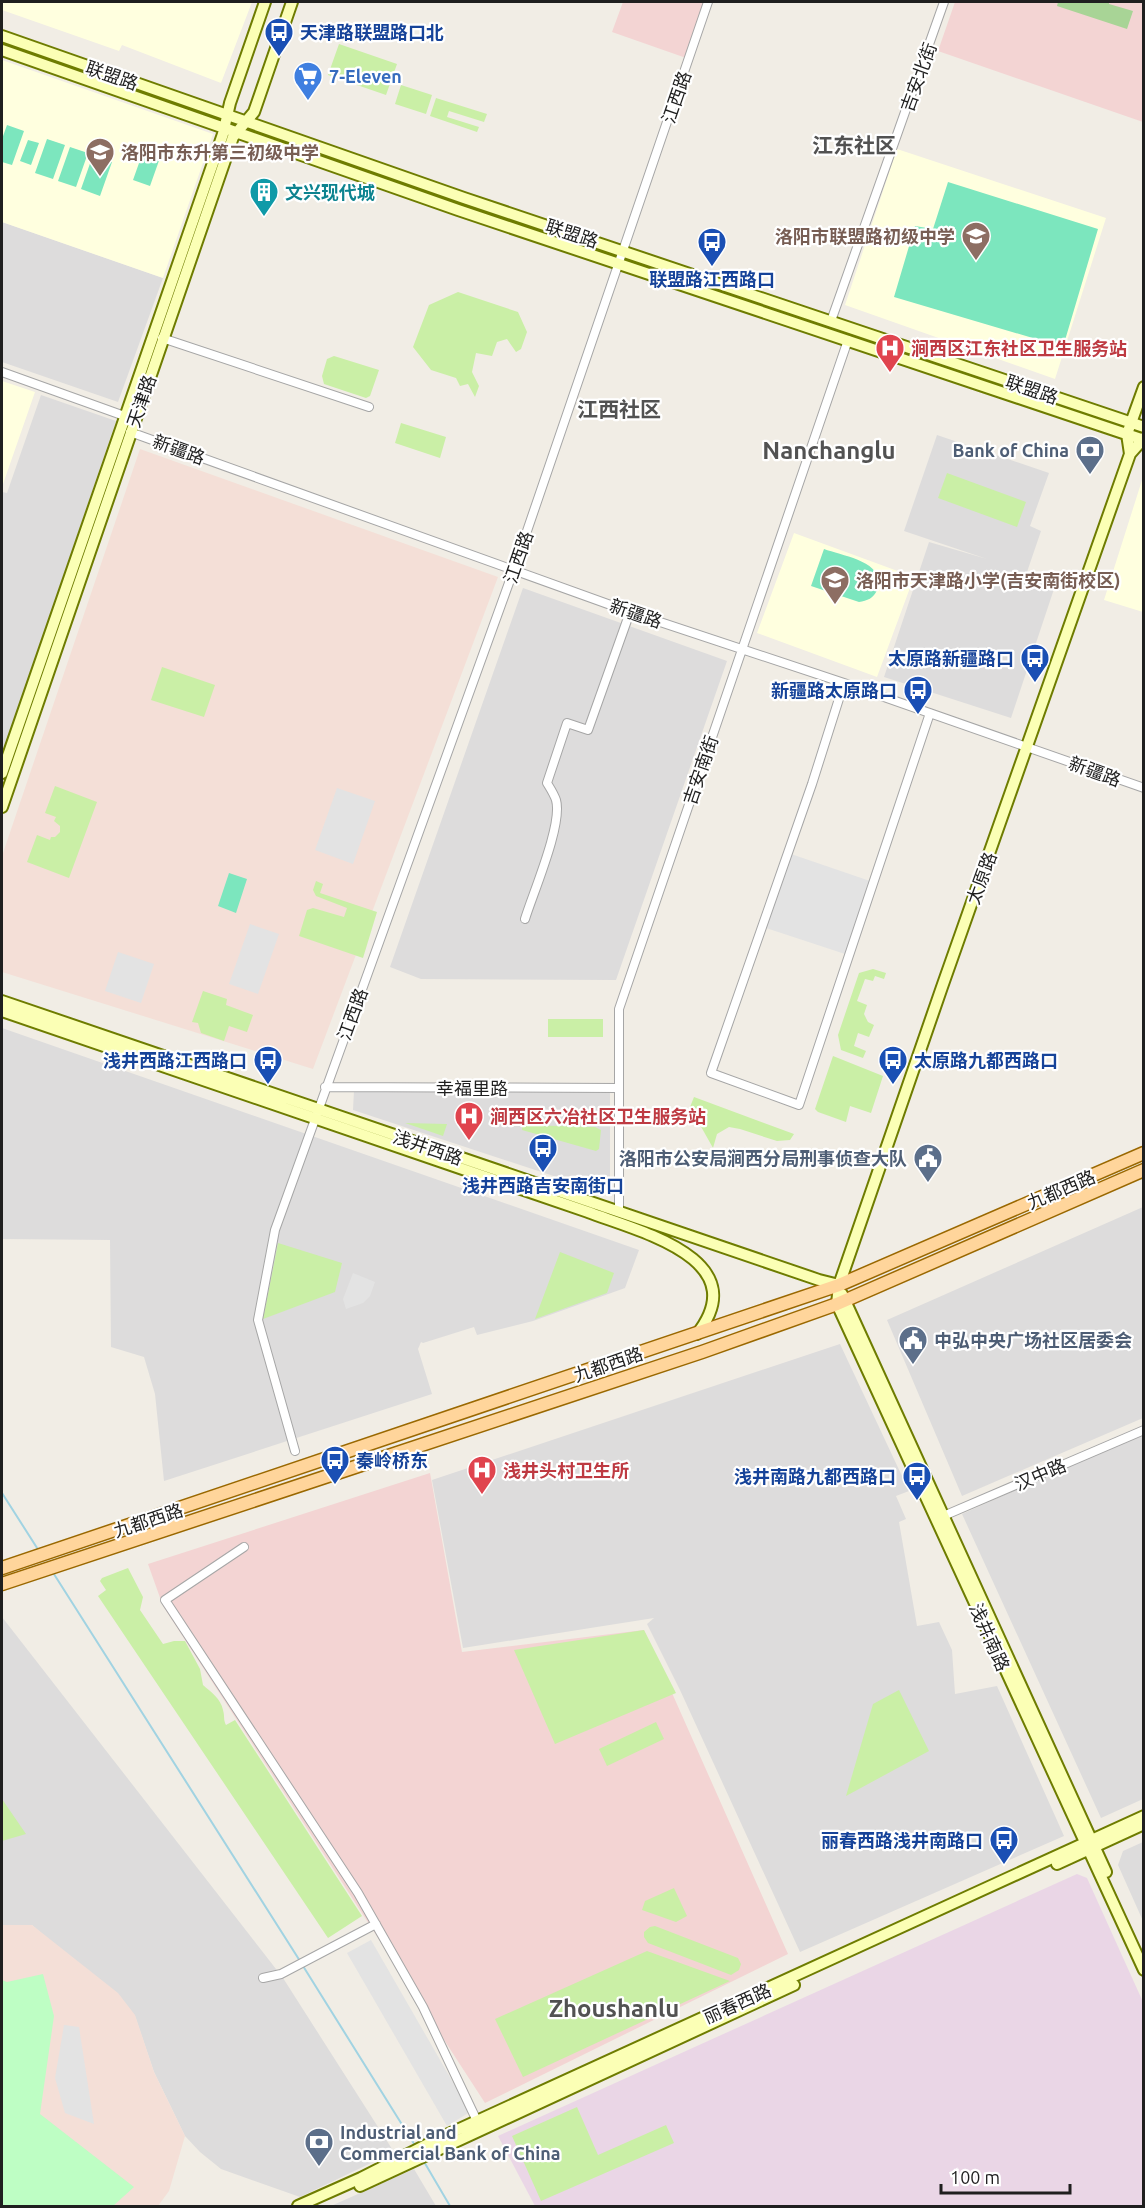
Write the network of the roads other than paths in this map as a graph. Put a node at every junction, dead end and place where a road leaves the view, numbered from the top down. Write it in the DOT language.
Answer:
graph roads {
  1 [pos="265,2"];
  2 [pos="291,2"];
  3 [pos="708,2"];
  4 [pos="945,2"];
  5 [pos="2,36"];
  6 [pos="2,50"];
  7 [pos="227,115"];
  8 [pos="246,121"];
  9 [pos="230,130"];
  10 [pos="624,250"];
  11 [pos="618,262"];
  12 [pos="831,321"];
  13 [pos="162,338"];
  14 [pos="848,340"];
  15 [pos="2,372"];
  16 [pos="1143,387"];
  17 [pos="369,407"];
  18 [pos="130,417"];
  19 [pos="1131,423"];
  20 [pos="1143,427"];
  21 [pos="130,432"];
  22 [pos="1127,434"];
  23 [pos="1143,439"];
  24 [pos="1130,454"];
  25 [pos="514,569"];
  26 [pos="630,612"];
  27 [pos="741,649"];
  28 [pos="844,683"];
  29 [pos="930,713"];
  30 [pos="1028,747"];
  31 [pos="2,773"];
  32 [pos="1143,788"];
  33 [pos="2,807"];
  34 [pos="525,919"];
  35 [pos="2,1001"];
  36 [pos="2,1011"];
  37 [pos="326,1087"];
  38 [pos="619,1088"];
  39 [pos="316,1113"];
  40 [pos="1143,1153"];
  41 [pos="1143,1170"];
  42 [pos="619,1212"];
  43 [pos="839,1285"];
  44 [pos="841,1302"];
  45 [pos="696,1335"];
  46 [pos="1143,1430"];
  47 [pos="295,1451"];
  48 [pos="940,1517"];
  49 [pos="244,1547"];
  50 [pos="5,1567"];
  51 [pos="2,1584"];
  52 [pos="1143,1816"];
  53 [pos="1143,1824"];
  54 [pos="1089,1845"];
  55 [pos="376,1924"];
  56 [pos="1143,1957"];
  57 [pos="1143,1970"];
  58 [pos="263,1978"];
  59 [pos="477,2121"];
  60 [pos="446,2140"];
  61 [pos="395,2166"];
  62 [pos="298,2206"];
  63 [pos="316,2206"];
  1 -- 7 [label="main road, 天津路"];
  2 -- 8 [label="main road, 天津路"];
  3 -- 10 [label="street, 江西路"];
  4 -- 12 [label="street, 吉安北街"];
  5 -- 7 [label="main road, 联盟路"];
  6 -- 9 [label="main road, 联盟路"];
  7 -- 8 [label="main road, 联盟路"];
  7 -- 9 [label="main road, 天津路"];
  8 -- 9 [label="main road, 天津路"];
  8 -- 10 [label="main road, 联盟路"];
  9 -- 11 [label="main road, 联盟路"];
  9 -- 13 [label="main road, 天津路"];
  9 -- 18 [label="main road, 天津路"];
  10 -- 11 [label="street, 江西路"];
  10 -- 12 [label="main road, 联盟路"];
  11 -- 14 [label="main road, 联盟路"];
  11 -- 25 [label="street, 江西路"];
  12 -- 19 [label="main road, 联盟路"];
  13 -- 17 [label="street"];
  13 -- 18 [label="main road, 天津路"];
  14 -- 22 [label="main road, 联盟路"];
  14 -- 27 [label="street, 吉安南街"];
  15 -- 18 [label="street"];
  16 -- 19 [label="main road, 太原路"];
  18 -- 21 [label="main road, 天津路"];
  18 -- 31 [label="main road, 天津路"];
  19 -- 20 [label="main road, 联盟路"];
  19 -- 22 [label="main road, 太原路"];
  21 -- 25 [label="street, 新疆路"];
  21 -- 33 [label="main road, 天津路"];
  22 -- 23 [label="main road, 联盟路"];
  22 -- 24 [label="main road, 太原路"];
  23 -- 24 [label="main road, 太原路"];
  24 -- 30 [label="main road, 太原路"];
  25 -- 26 [label="street, 新疆路"];
  25 -- 37 [label="street, 江西路"];
  26 -- 27 [label="street, 新疆路"];
  26 -- 34 [label="street"];
  27 -- 28 [label="street, 新疆路"];
  27 -- 38 [label="street, 吉安南街"];
  28 -- 29 [label="street, 新疆路"];
  28 -- 29 [label="street"];
  29 -- 30 [label="street, 新疆路"];
  30 -- 32 [label="street, 新疆路"];
  30 -- 43 [label="main road, 太原路"];
  35 -- 39 [label="main road, 浅井西路"];
  36 -- 39 [label="main road, 浅井西路"];
  37 -- 38 [label="street, 幸福里路"];
  37 -- 39 [label="street, 江西路"];
  38 -- 42 [label="street, 吉安南街"];
  39 -- 42 [label="main road, 浅井西路"];
  39 -- 45 [label="main road, 浅井西路"];
  39 -- 47 [label="street, 江西路"];
  40 -- 43 [label="main road, 九都西路"];
  41 -- 44 [label="main road, 九都西路"];
  42 -- 43 [label="main road, 浅井西路"];
  43 -- 44 [label="main road, 太原路"];
  43 -- 45 [label="main road, 九都西路"];
  44 -- 48 [label="main road, 浅井南路"];
  44 -- 51 [label="main road, 九都西路"];
  45 -- 50 [label="main road, 九都西路"];
  46 -- 48 [label="street, 汉中路"];
  48 -- 54 [label="main road, 浅井南路"];
  49 -- 55 [label="street"];
  52 -- 54 [label="main road, 丽春西路"];
  53 -- 54 [label="main road, 丽春西路"];
  54 -- 56 [label="main road, 浅井南路"];
  54 -- 57 [label="main road, 浅井南路"];
  54 -- 59 [label="main road, 丽春西路"];
  54 -- 60 [label="main road, 丽春西路"];
  55 -- 58 [label="street"];
  55 -- 59 [label="street"];
  59 -- 60 [label="main road, 丽春西路"];
  60 -- 61 [label="main road, 丽春西路"];
  61 -- 62 [label="main road, 丽春西路"];
  61 -- 63 [label="main road, 丽春西路"];
}
